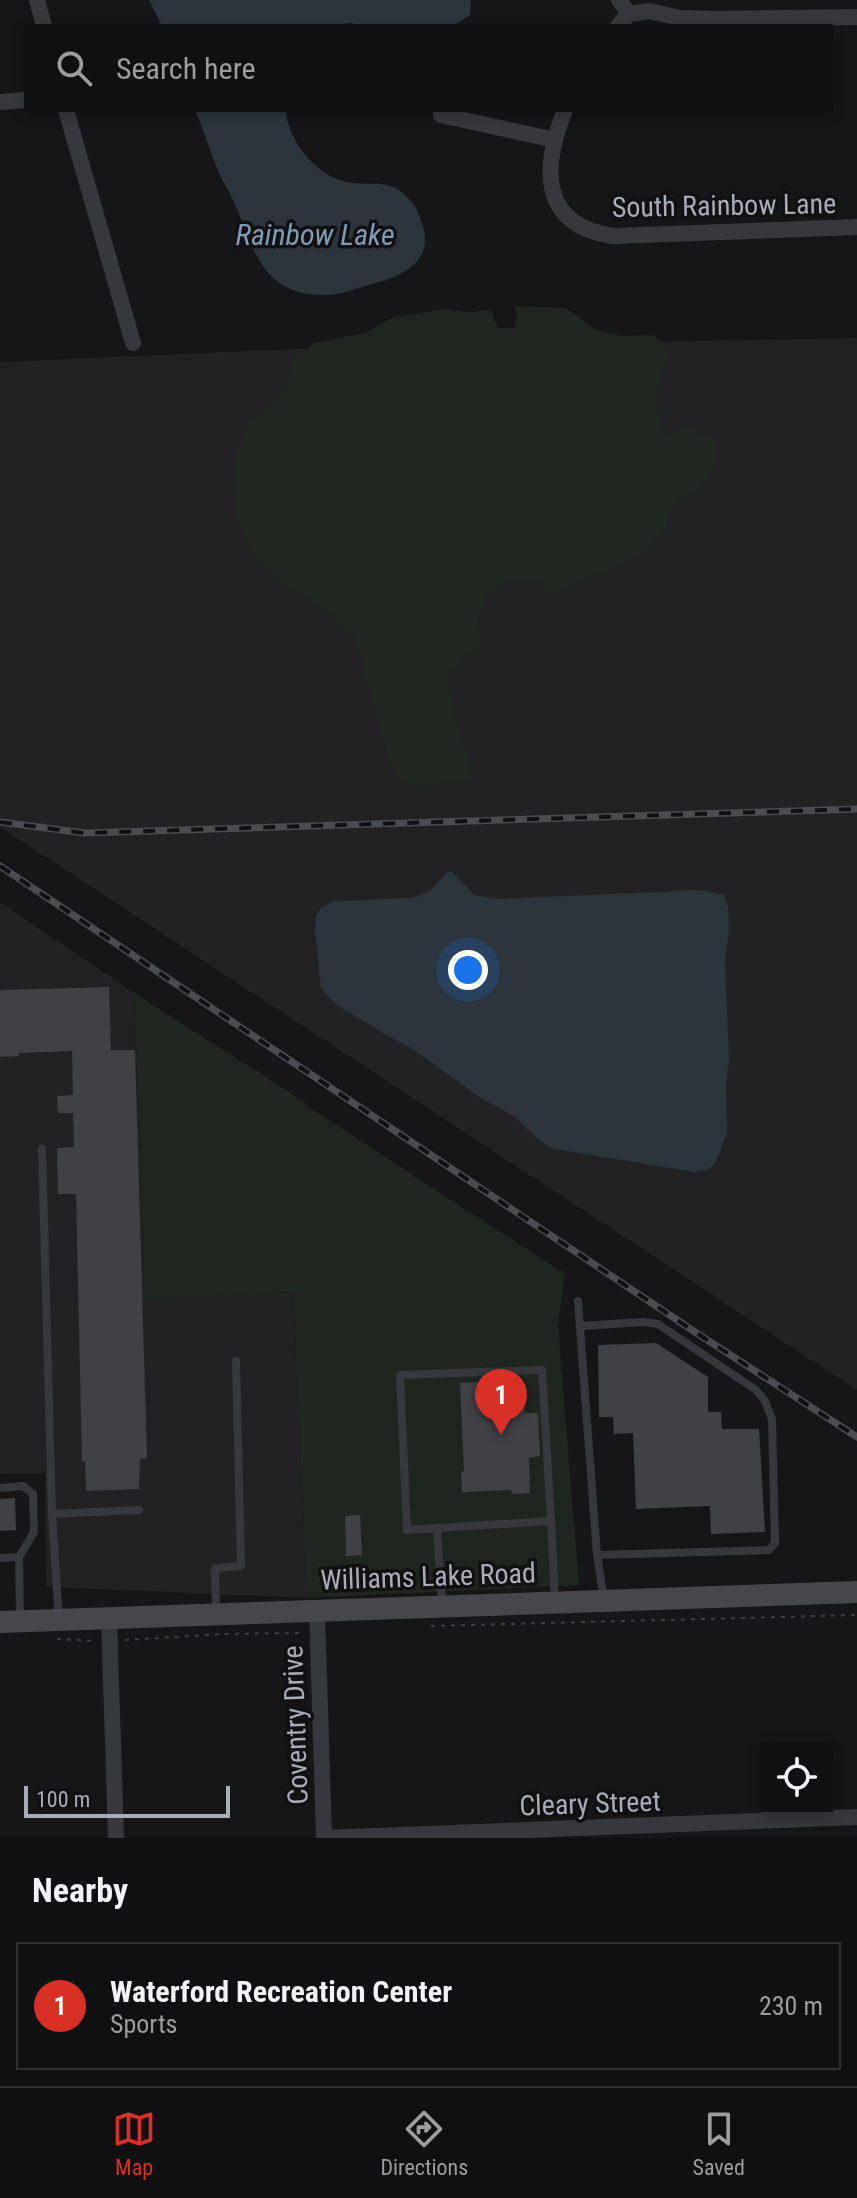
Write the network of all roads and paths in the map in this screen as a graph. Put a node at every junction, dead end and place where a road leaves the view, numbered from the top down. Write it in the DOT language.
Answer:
graph roads {
  1 [pos="37,0"];
  2 [pos="622,13"];
  3 [pos="857,17"];
  4 [pos="43,24"];
  5 [pos="24,100"];
  6 [pos="0,102"];
  7 [pos="67,112"];
  8 [pos="564,112"];
  9 [pos="441,115"];
  10 [pos="555,140"];
  11 [pos="857,227"];
  12 [pos="133,343"];
  13 [pos="42,1149"];
  14 [pos="578,1301"];
  15 [pos="581,1326"];
  16 [pos="236,1361"];
  17 [pos="0,1488"];
  18 [pos="139,1510"];
  19 [pos="52,1514"];
  20 [pos="551,1521"];
  21 [pos="437,1528"];
  22 [pos="597,1555"];
  23 [pos="19,1557"];
  24 [pos="0,1558"];
  25 [pos="857,1592"];
  26 [pos="605,1601"];
  27 [pos="555,1602"];
  28 [pos="442,1607"];
  29 [pos="317,1610"];
  30 [pos="216,1613"];
  31 [pos="857,1615"];
  32 [pos="109,1618"];
  33 [pos="10,1621"];
  34 [pos="426,1625"];
  35 [pos="56,1629"];
  36 [pos="318,1633"];
  37 [pos="110,1641"];
  38 [pos="857,1817"];
  39 [pos="116,1838"];
  40 [pos="324,1838"];
  1 -- 4 [label="street"];
  2 -- 3 [label="street"];
  5 -- 6 [label="street"];
  7 -- 12 [label="street"];
  8 -- 10 [label="street, South Rainbow Lane"];
  9 -- 10 [label="street"];
  10 -- 11 [label="street, South Rainbow Lane"];
  13 -- 19 [label="lane"];
  14 -- 15 [label="lane"];
  15 -- 22 [label="lane"];
  15 -- 22 [label="lane"];
  16 -- 30 [label="lane"];
  17 -- 23 [label="lane"];
  18 -- 19 [label="lane"];
  19 -- 35 [label="lane"];
  20 -- 21 [label="lane"];
  20 -- 21 [label="lane"];
  20 -- 27 [label="lane"];
  21 -- 28 [label="lane"];
  22 -- 26 [label="lane"];
  23 -- 24 [label="lane"];
  23 -- 33 [label="lane"];
  25 -- 26 [label="main road, Williams Lake Road"];
  26 -- 27 [label="main road, Williams Lake Road"];
  27 -- 28 [label="main road, Williams Lake Road"];
  28 -- 29 [label="main road, Williams Lake Road"];
  29 -- 30 [label="main road, Williams Lake Road"];
  29 -- 36 [label="street, Coventry Drive"];
  30 -- 32 [label="main road, Williams Lake Road"];
  31 -- 34 [label="path"];
  32 -- 35 [label="main road, Williams Lake Road"];
  32 -- 37 [label="street"];
  33 -- 35 [label="main road, Williams Lake Road"];
  35 -- 37 [label="path"];
  36 -- 37 [label="path"];
  36 -- 40 [label="street, Coventry Drive"];
  37 -- 39 [label="street"];
  38 -- 40 [label="street, Cleary Street"];
}
